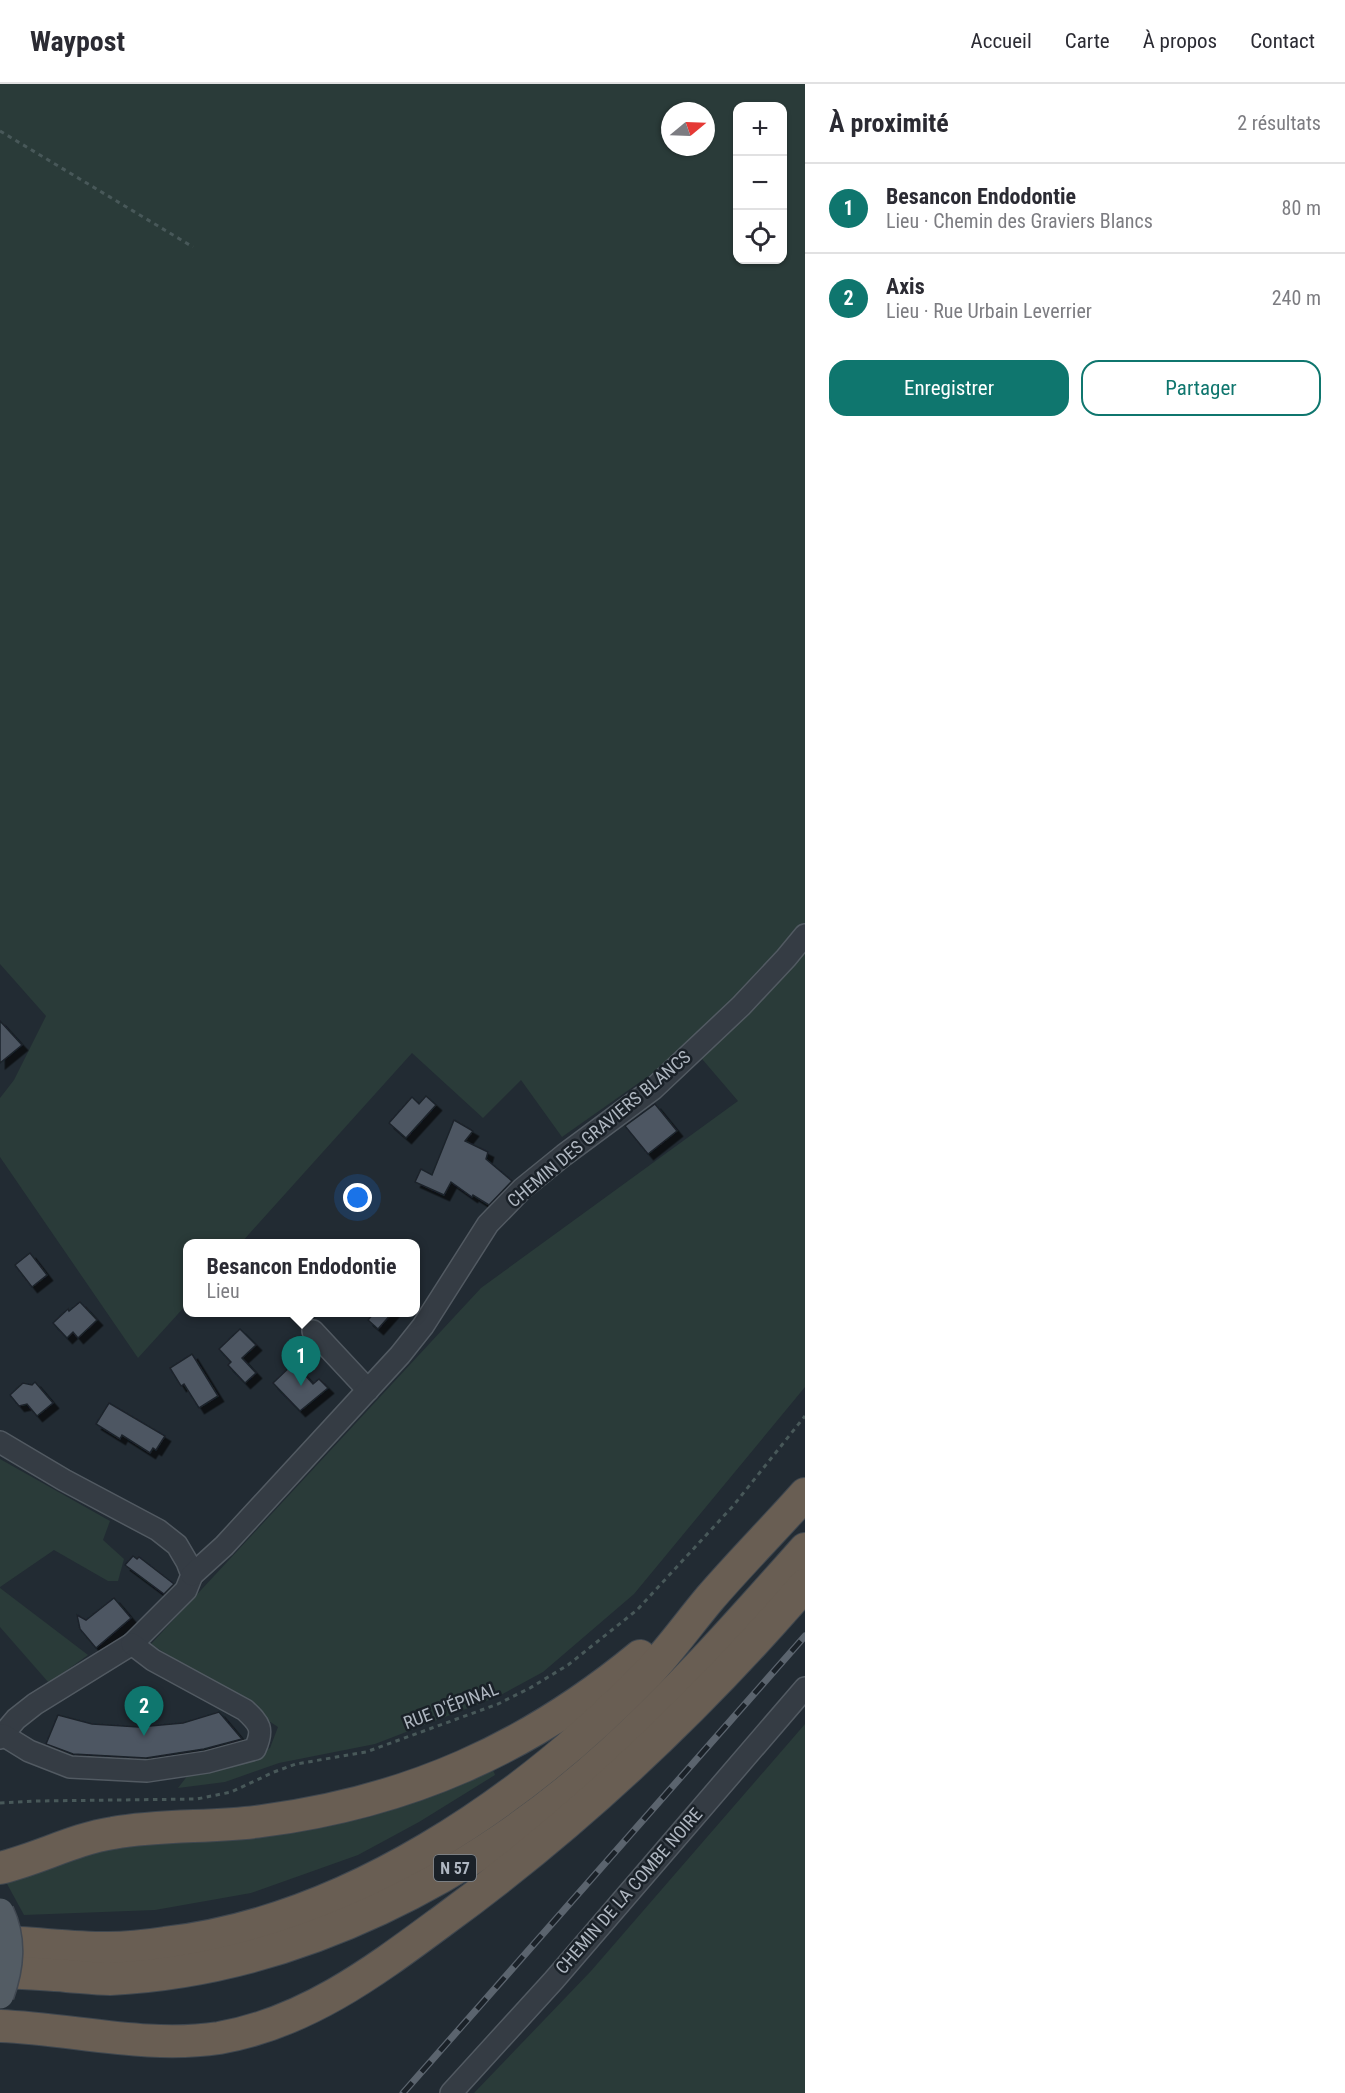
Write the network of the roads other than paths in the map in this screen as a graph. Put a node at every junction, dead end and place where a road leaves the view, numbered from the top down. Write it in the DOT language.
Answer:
graph roads {
  1 [pos="805,935"];
  2 [pos="313,1331"];
  3 [pos="368,1390"];
  4 [pos="0,1442"];
  5 [pos="805,1494"];
  6 [pos="805,1549"];
  7 [pos="192,1575"];
  8 [pos="805,1585"];
  9 [pos="712,1596"];
  10 [pos="132,1644"];
  11 [pos="805,1688"];
  12 [pos="2,1736"];
  13 [pos="0,1868"];
  14 [pos="0,1912"];
  15 [pos="0,1942"];
  16 [pos="0,1972"];
  17 [pos="0,1995"];
  18 [pos="0,2026"];
  19 [pos="451,2093"];
  1 -- 3 [label="street, CHEMIN DES GRAVIERS BLANCS"];
  2 -- 3 [label="street"];
  3 -- 7 [label="street, CHEMIN DES GRAVIERS BLANCS"];
  4 -- 7 [label="street"];
  5 -- 9 [label="highway, N 57"];
  6 -- 16 [label="highway, N 57"];
  7 -- 10 [label="street, CHEMIN DES GRAVIERS BLANCS"];
  8 -- 18 [label="highway"];
  9 -- 13 [label="highway"];
  9 -- 15 [label="highway, N 57"];
  10 -- 12 [label="street, CHEMIN DES GRAVIERS BLANCS"];
  10 -- 12 [label="street"];
  11 -- 19 [label="street, CHEMIN DE LA COMBE NOIRE"];
  14 -- 17 [label="main road, bridge"];
}
